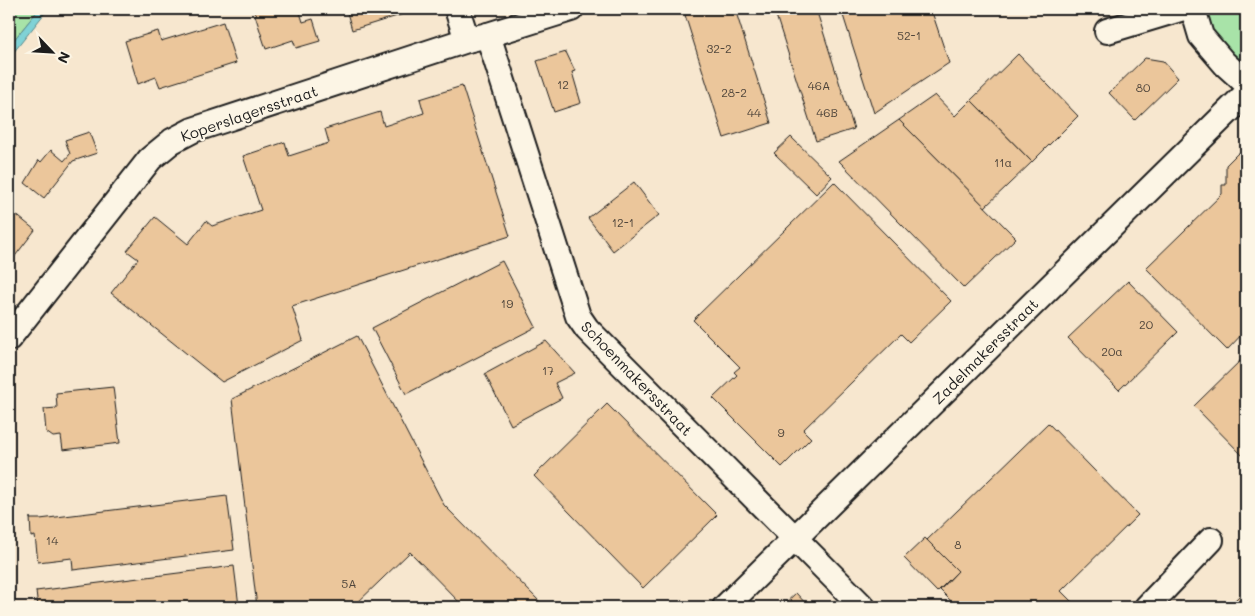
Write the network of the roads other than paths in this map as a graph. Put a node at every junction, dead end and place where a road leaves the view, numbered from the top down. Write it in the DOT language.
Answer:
graph roads {
  1 [pos="457,9"];
  2 [pos="571,9"];
  3 [pos="1180,9"];
  4 [pos="1193,9"];
  5 [pos="1107,31"];
  6 [pos="478,38"];
  7 [pos="1246,83"];
  8 [pos="1246,94"];
  9 [pos="9,338"];
  10 [pos="795,538"];
  11 [pos="1211,540"];
  12 [pos="725,607"];
  13 [pos="863,607"];
  14 [pos="1147,607"];
  1 -- 6 [label="street, Schoenmakersstraat"];
  2 -- 6 [label="street, Koperslagersstraat"];
  3 -- 5 [label="street"];
  4 -- 7 [label="street"];
  6 -- 9 [label="street, Koperslagersstraat"];
  6 -- 10 [label="street, Schoenmakersstraat"];
  8 -- 10 [label="street, Zadelmakersstraat"];
  10 -- 12 [label="street, Zadelmakersstraat"];
  10 -- 13 [label="street, Schoenmakersstraat"];
  11 -- 14 [label="street"];
}
